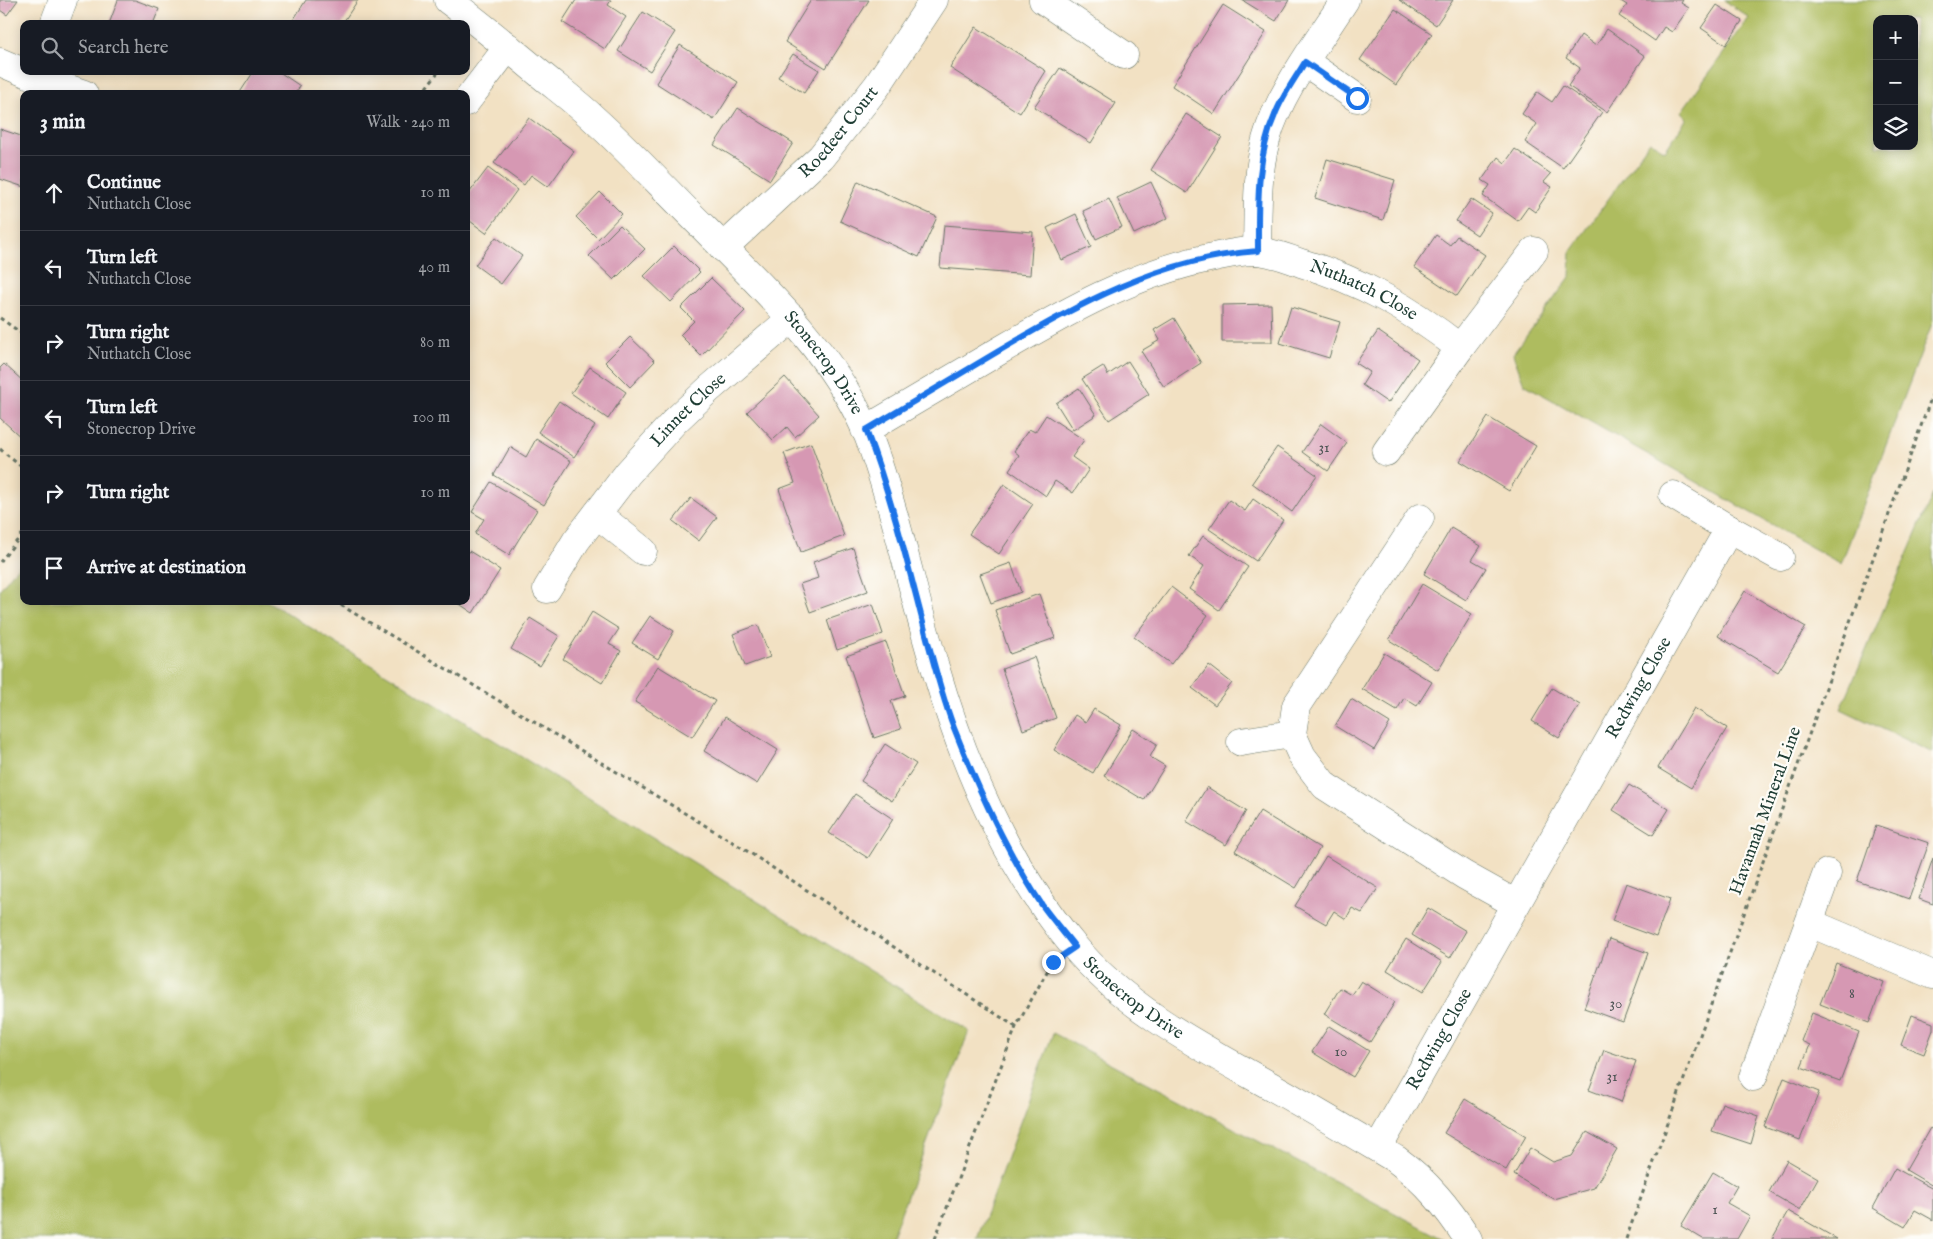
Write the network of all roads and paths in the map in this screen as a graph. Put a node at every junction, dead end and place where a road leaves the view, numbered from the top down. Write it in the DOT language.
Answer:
graph roads {
  1 [pos="63,0"];
  2 [pos="448,0"];
  3 [pos="934,0"];
  4 [pos="1043,0"];
  5 [pos="1345,0"];
  6 [pos="56,20"];
  7 [pos="508,47"];
  8 [pos="1124,55"];
  9 [pos="0,62"];
  10 [pos="1305,62"];
  11 [pos="20,69"];
  12 [pos="38,75"];
  13 [pos="436,75"];
  14 [pos="74,90"];
  15 [pos="424,90"];
  16 [pos="470,97"];
  17 [pos="1357,98"];
  18 [pos="723,248"];
  19 [pos="1258,251"];
  20 [pos="1534,251"];
  21 [pos="0,318"];
  22 [pos="792,318"];
  23 [pos="20,331"];
  24 [pos="1460,348"];
  25 [pos="1933,393"];
  26 [pos="866,430"];
  27 [pos="0,449"];
  28 [pos="1386,452"];
  29 [pos="20,466"];
  30 [pos="1673,496"];
  31 [pos="597,514"];
  32 [pos="1420,518"];
  33 [pos="1729,529"];
  34 [pos="20,537"];
  35 [pos="643,551"];
  36 [pos="1780,557"];
  37 [pos="0,562"];
  38 [pos="547,589"];
  39 [pos="341,605"];
  40 [pos="1292,734"];
  41 [pos="1241,742"];
  42 [pos="1827,873"];
  43 [pos="1516,904"];
  44 [pos="1810,923"];
  45 [pos="1075,947"];
  46 [pos="1933,975"];
  47 [pos="1016,1028"];
  48 [pos="1753,1077"];
  49 [pos="1378,1148"];
  50 [pos="935,1239"];
  51 [pos="1468,1239"];
  52 [pos="1626,1239"];
  1 -- 6 [label="street"];
  2 -- 7 [label="street, Stonecrop Drive"];
  3 -- 18 [label="street, Roedeer Court"];
  4 -- 8 [label="street"];
  5 -- 10 [label="street"];
  7 -- 16 [label="street"];
  7 -- 18 [label="street, Stonecrop Drive"];
  9 -- 11 [label="street"];
  10 -- 17 [label="street"];
  10 -- 19 [label="street"];
  12 -- 14 [label="street"];
  13 -- 15 [label="path"];
  18 -- 22 [label="street, Stonecrop Drive"];
  19 -- 24 [label="street, Nuthatch Close"];
  19 -- 26 [label="street, Nuthatch Close"];
  20 -- 24 [label="street"];
  21 -- 23 [label="path"];
  22 -- 26 [label="street, Stonecrop Drive"];
  22 -- 31 [label="street, Linnet Close"];
  24 -- 28 [label="street"];
  25 -- 52 [label="path, Havannah Mineral Line"];
  26 -- 45 [label="street, Stonecrop Drive"];
  27 -- 29 [label="path"];
  30 -- 33 [label="street"];
  31 -- 35 [label="street"];
  31 -- 38 [label="street, Linnet Close"];
  32 -- 40 [label="street"];
  33 -- 36 [label="street"];
  33 -- 43 [label="street, Redwing Close"];
  34 -- 37 [label="path"];
  39 -- 47 [label="path"];
  40 -- 41 [label="street"];
  40 -- 43 [label="street"];
  42 -- 44 [label="street"];
  43 -- 49 [label="street, Redwing Close"];
  44 -- 46 [label="street"];
  44 -- 48 [label="street"];
  45 -- 47 [label="path"];
  45 -- 49 [label="street, Stonecrop Drive"];
  47 -- 50 [label="path"];
  49 -- 51 [label="street, Stonecrop Drive"];
}
